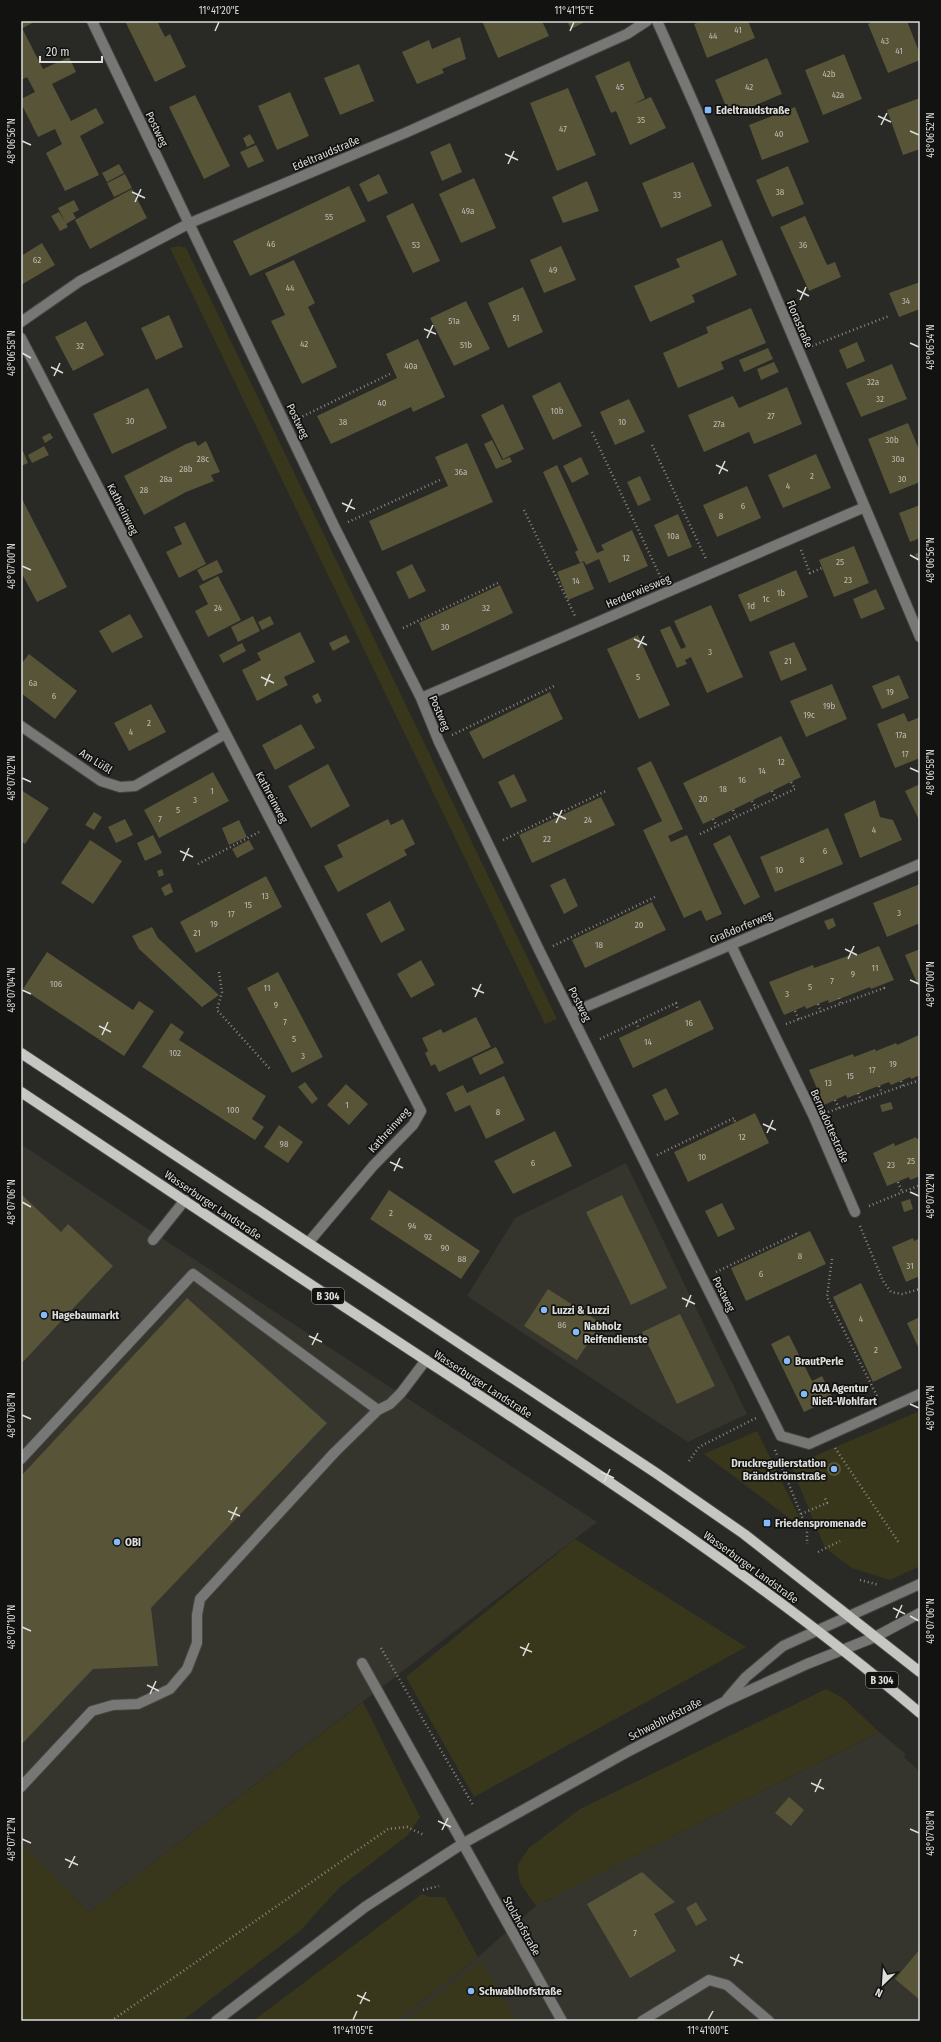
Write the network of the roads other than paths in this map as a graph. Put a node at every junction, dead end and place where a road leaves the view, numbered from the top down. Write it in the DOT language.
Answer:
graph roads {
  1 [pos="92,21"];
  2 [pos="647,21"];
  3 [pos="657,21"];
  4 [pos="190,223"];
  5 [pos="21,322"];
  6 [pos="21,338"];
  7 [pos="865,507"];
  8 [pos="920,637"];
  9 [pos="421,698"];
  10 [pos="21,726"];
  11 [pos="225,734"];
  12 [pos="920,864"];
  13 [pos="731,945"];
  14 [pos="572,1013"];
  15 [pos="21,1053"];
  16 [pos="21,1092"];
  17 [pos="185,1200"];
  18 [pos="854,1212"];
  19 [pos="153,1240"];
  20 [pos="308,1243"];
  21 [pos="426,1360"];
  22 [pos="920,1394"];
  23 [pos="378,1410"];
  24 [pos="21,1459"];
  25 [pos="920,1584"];
  26 [pos="920,1613"];
  27 [pos="849,1616"];
  28 [pos="816,1630"];
  29 [pos="875,1637"];
  30 [pos="842,1650"];
  31 [pos="362,1663"];
  32 [pos="920,1672"];
  33 [pos="724,1702"];
  34 [pos="920,1713"];
  35 [pos="21,1787"];
  36 [pos="462,1844"];
  37 [pos="216,2021"];
  38 [pos="562,2021"];
  39 [pos="642,2021"];
  40 [pos="769,2021"];
  1 -- 4 [label="street, Postweg"];
  2 -- 4 [label="street, Edeltraudstraße"];
  3 -- 7 [label="street, Florastraße"];
  4 -- 5 [label="street, Edeltraudstraße"];
  4 -- 9 [label="street, Postweg"];
  6 -- 11 [label="street, Kathreinweg"];
  7 -- 8 [label="street, Florastraße"];
  7 -- 9 [label="street, Herderwiesweg"];
  9 -- 14 [label="street, Postweg"];
  10 -- 11 [label="street, Am Lüßl"];
  11 -- 20 [label="street, Kathreinweg"];
  12 -- 13 [label="street, Graßdorferweg"];
  13 -- 14 [label="street, Graßdorferweg"];
  13 -- 18 [label="street, Bernadottestraße"];
  14 -- 22 [label="street, Postweg"];
  15 -- 20 [label="main road, Wasserburger Landstraße / B 304"];
  16 -- 17 [label="main road, Wasserburger Landstraße / B 304"];
  17 -- 19 [label="street"];
  17 -- 21 [label="main road, Wasserburger Landstraße / B 304"];
  20 -- 27 [label="main road, Wasserburger Landstraße / B 304"];
  21 -- 23 [label="street"];
  21 -- 28 [label="main road, Wasserburger Landstraße / B 304"];
  23 -- 24 [label="street"];
  23 -- 35 [label="street"];
  25 -- 27 [label="street"];
  26 -- 29 [label="street"];
  27 -- 28 [label="street"];
  27 -- 29 [label="main road, Wasserburger Landstraße / B 304"];
  28 -- 30 [label="main road, Wasserburger Landstraße / B 304"];
  28 -- 33 [label="street, Schwablhofstraße"];
  29 -- 30 [label="street"];
  29 -- 32 [label="main road, Wasserburger Landstraße / B 304"];
  30 -- 33 [label="street, Schwablhofstraße"];
  30 -- 34 [label="main road, Wasserburger Landstraße / B 304"];
  31 -- 36 [label="street, Stolzhofstraße"];
  33 -- 36 [label="street, Schwablhofstraße"];
  36 -- 37 [label="street, Schwablhofstraße"];
  36 -- 38 [label="street, Stolzhofstraße"];
  39 -- 40 [label="street"];
}
